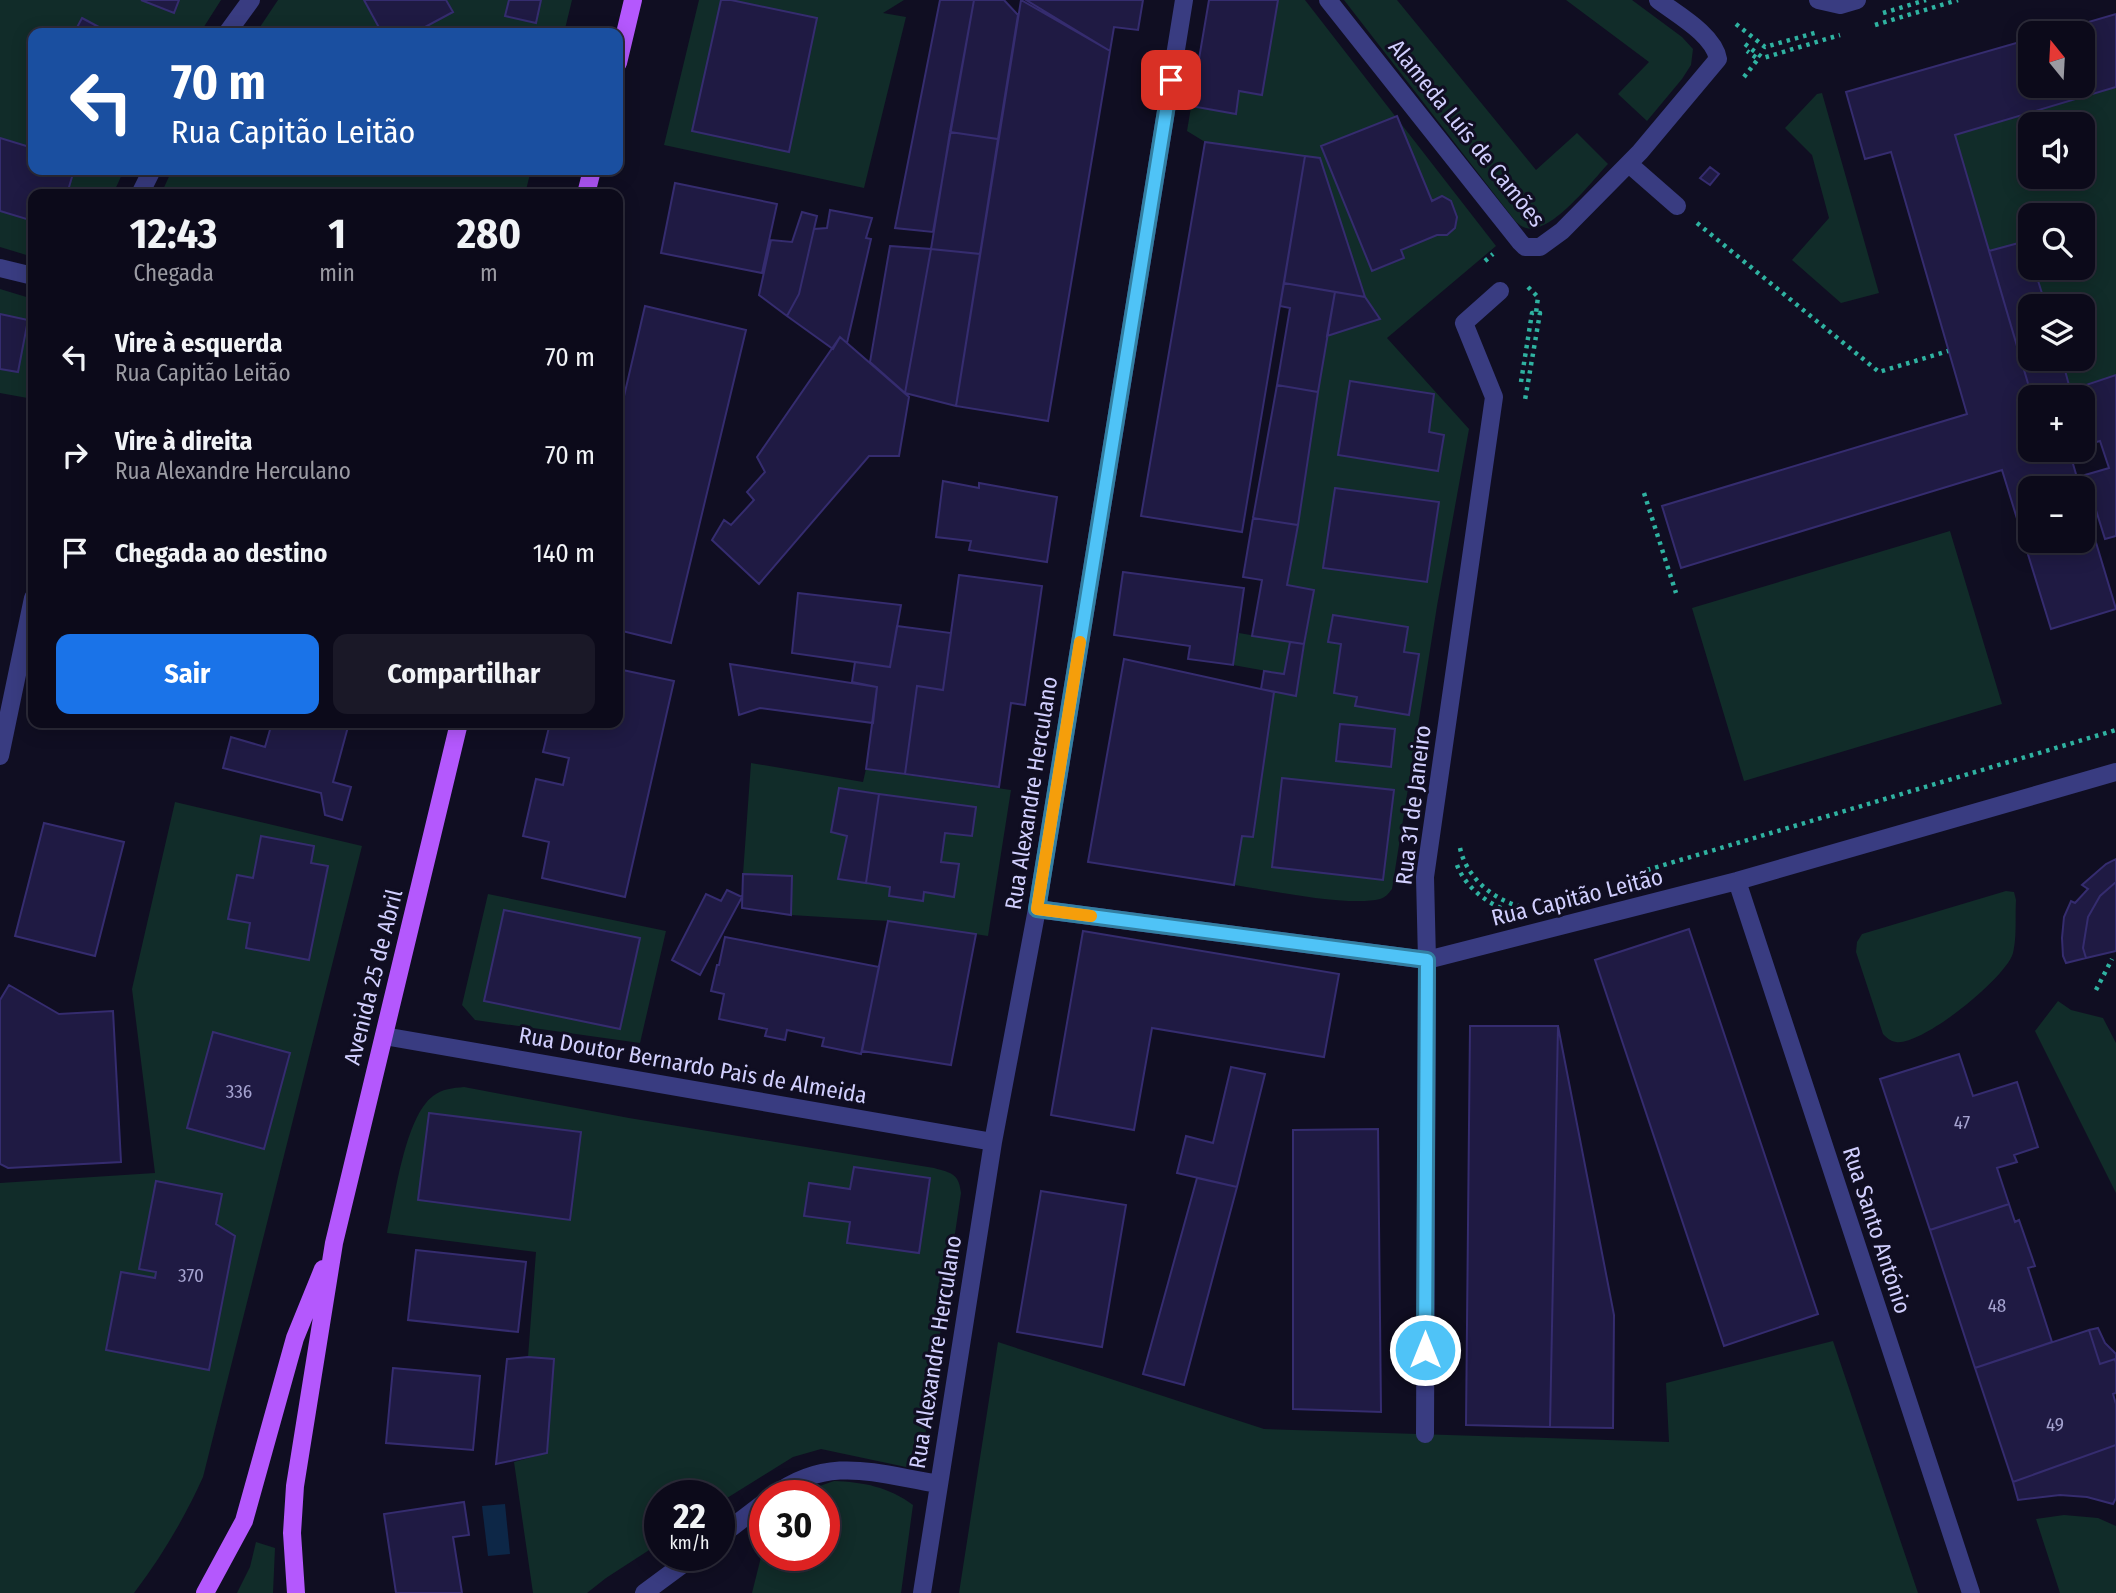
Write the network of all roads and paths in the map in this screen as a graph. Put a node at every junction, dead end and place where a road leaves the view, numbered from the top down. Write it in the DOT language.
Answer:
graph roads {
  1 [pos="251,0"];
  2 [pos="633,0"];
  3 [pos="1184,0"];
  4 [pos="1328,0"];
  5 [pos="1658,0"];
  6 [pos="1818,0"];
  7 [pos="1857,0"];
  8 [pos="231,28"];
  9 [pos="623,42"];
  10 [pos="1629,164"];
  11 [pos="1677,206"];
  12 [pos="1692,219"];
  13 [pos="1495,252"];
  14 [pos="1485,261"];
  15 [pos="0,268"];
  16 [pos="28,275"];
  17 [pos="1500,291"];
  18 [pos="1948,351"];
  19 [pos="1519,391"];
  20 [pos="1524,408"];
  21 [pos="1644,492"];
  22 [pos="1676,593"];
  23 [pos="28,622"];
  24 [pos="458,728"];
  25 [pos="2116,730"];
  26 [pos="0,756"];
  27 [pos="2116,772"];
  28 [pos="1461,836"];
  29 [pos="1454,858"];
  30 [pos="1636,874"];
  31 [pos="1737,881"];
  32 [pos="1524,906"];
  33 [pos="1037,909"];
  34 [pos="1516,914"];
  35 [pos="2112,959"];
  36 [pos="1427,960"];
  37 [pos="2096,990"];
  38 [pos="384,1036"];
  39 [pos="993,1142"];
  40 [pos="334,1243"];
  41 [pos="1424,1434"];
  42 [pos="797,1480"];
  43 [pos="939,1484"];
  44 [pos="674,1571"];
  45 [pos="205,1593"];
  46 [pos="296,1593"];
  47 [pos="644,1593"];
  48 [pos="922,1593"];
  49 [pos="1971,1593"];
  1 -- 8 [label="street"];
  2 -- 9 [label="main road"];
  3 -- 33 [label="street, Rua Alexandre Herculano"];
  4 -- 10 [label="street, Alameda Luís de Camões"];
  5 -- 10 [label="street, Alameda Luís de Camões"];
  6 -- 7 [label="street"];
  10 -- 11 [label="street"];
  12 -- 18 [label="path"];
  13 -- 14 [label="path"];
  15 -- 16 [label="street"];
  17 -- 36 [label="street, Rua 31 de Janeiro"];
  19 -- 20 [label="path"];
  21 -- 22 [label="path"];
  23 -- 26 [label="street"];
  24 -- 38 [label="main road, Avenida 25 de Abril"];
  25 -- 30 [label="path"];
  27 -- 31 [label="street, Rua Capitão Leitão"];
  28 -- 32 [label="path"];
  29 -- 34 [label="path"];
  31 -- 36 [label="street, Rua Capitão Leitão"];
  31 -- 49 [label="street, Rua Santo António"];
  33 -- 36 [label="street, Rua Capitão Leitão"];
  33 -- 39 [label="street, Rua Alexandre Herculano"];
  35 -- 37 [label="path"];
  36 -- 41 [label="street, Rua 31 de Janeiro"];
  38 -- 39 [label="street, Rua Doutor Bernardo Pais de Almeida"];
  38 -- 40 [label="main road, Avenida 25 de Abril"];
  39 -- 43 [label="street, Rua Alexandre Herculano"];
  40 -- 45 [label="main road, Avenida 25 de Abril"];
  40 -- 46 [label="main road, Avenida 25 de Abril"];
  42 -- 43 [label="street"];
  43 -- 48 [label="street, Rua Alexandre Herculano"];
  44 -- 47 [label="street"];
}
